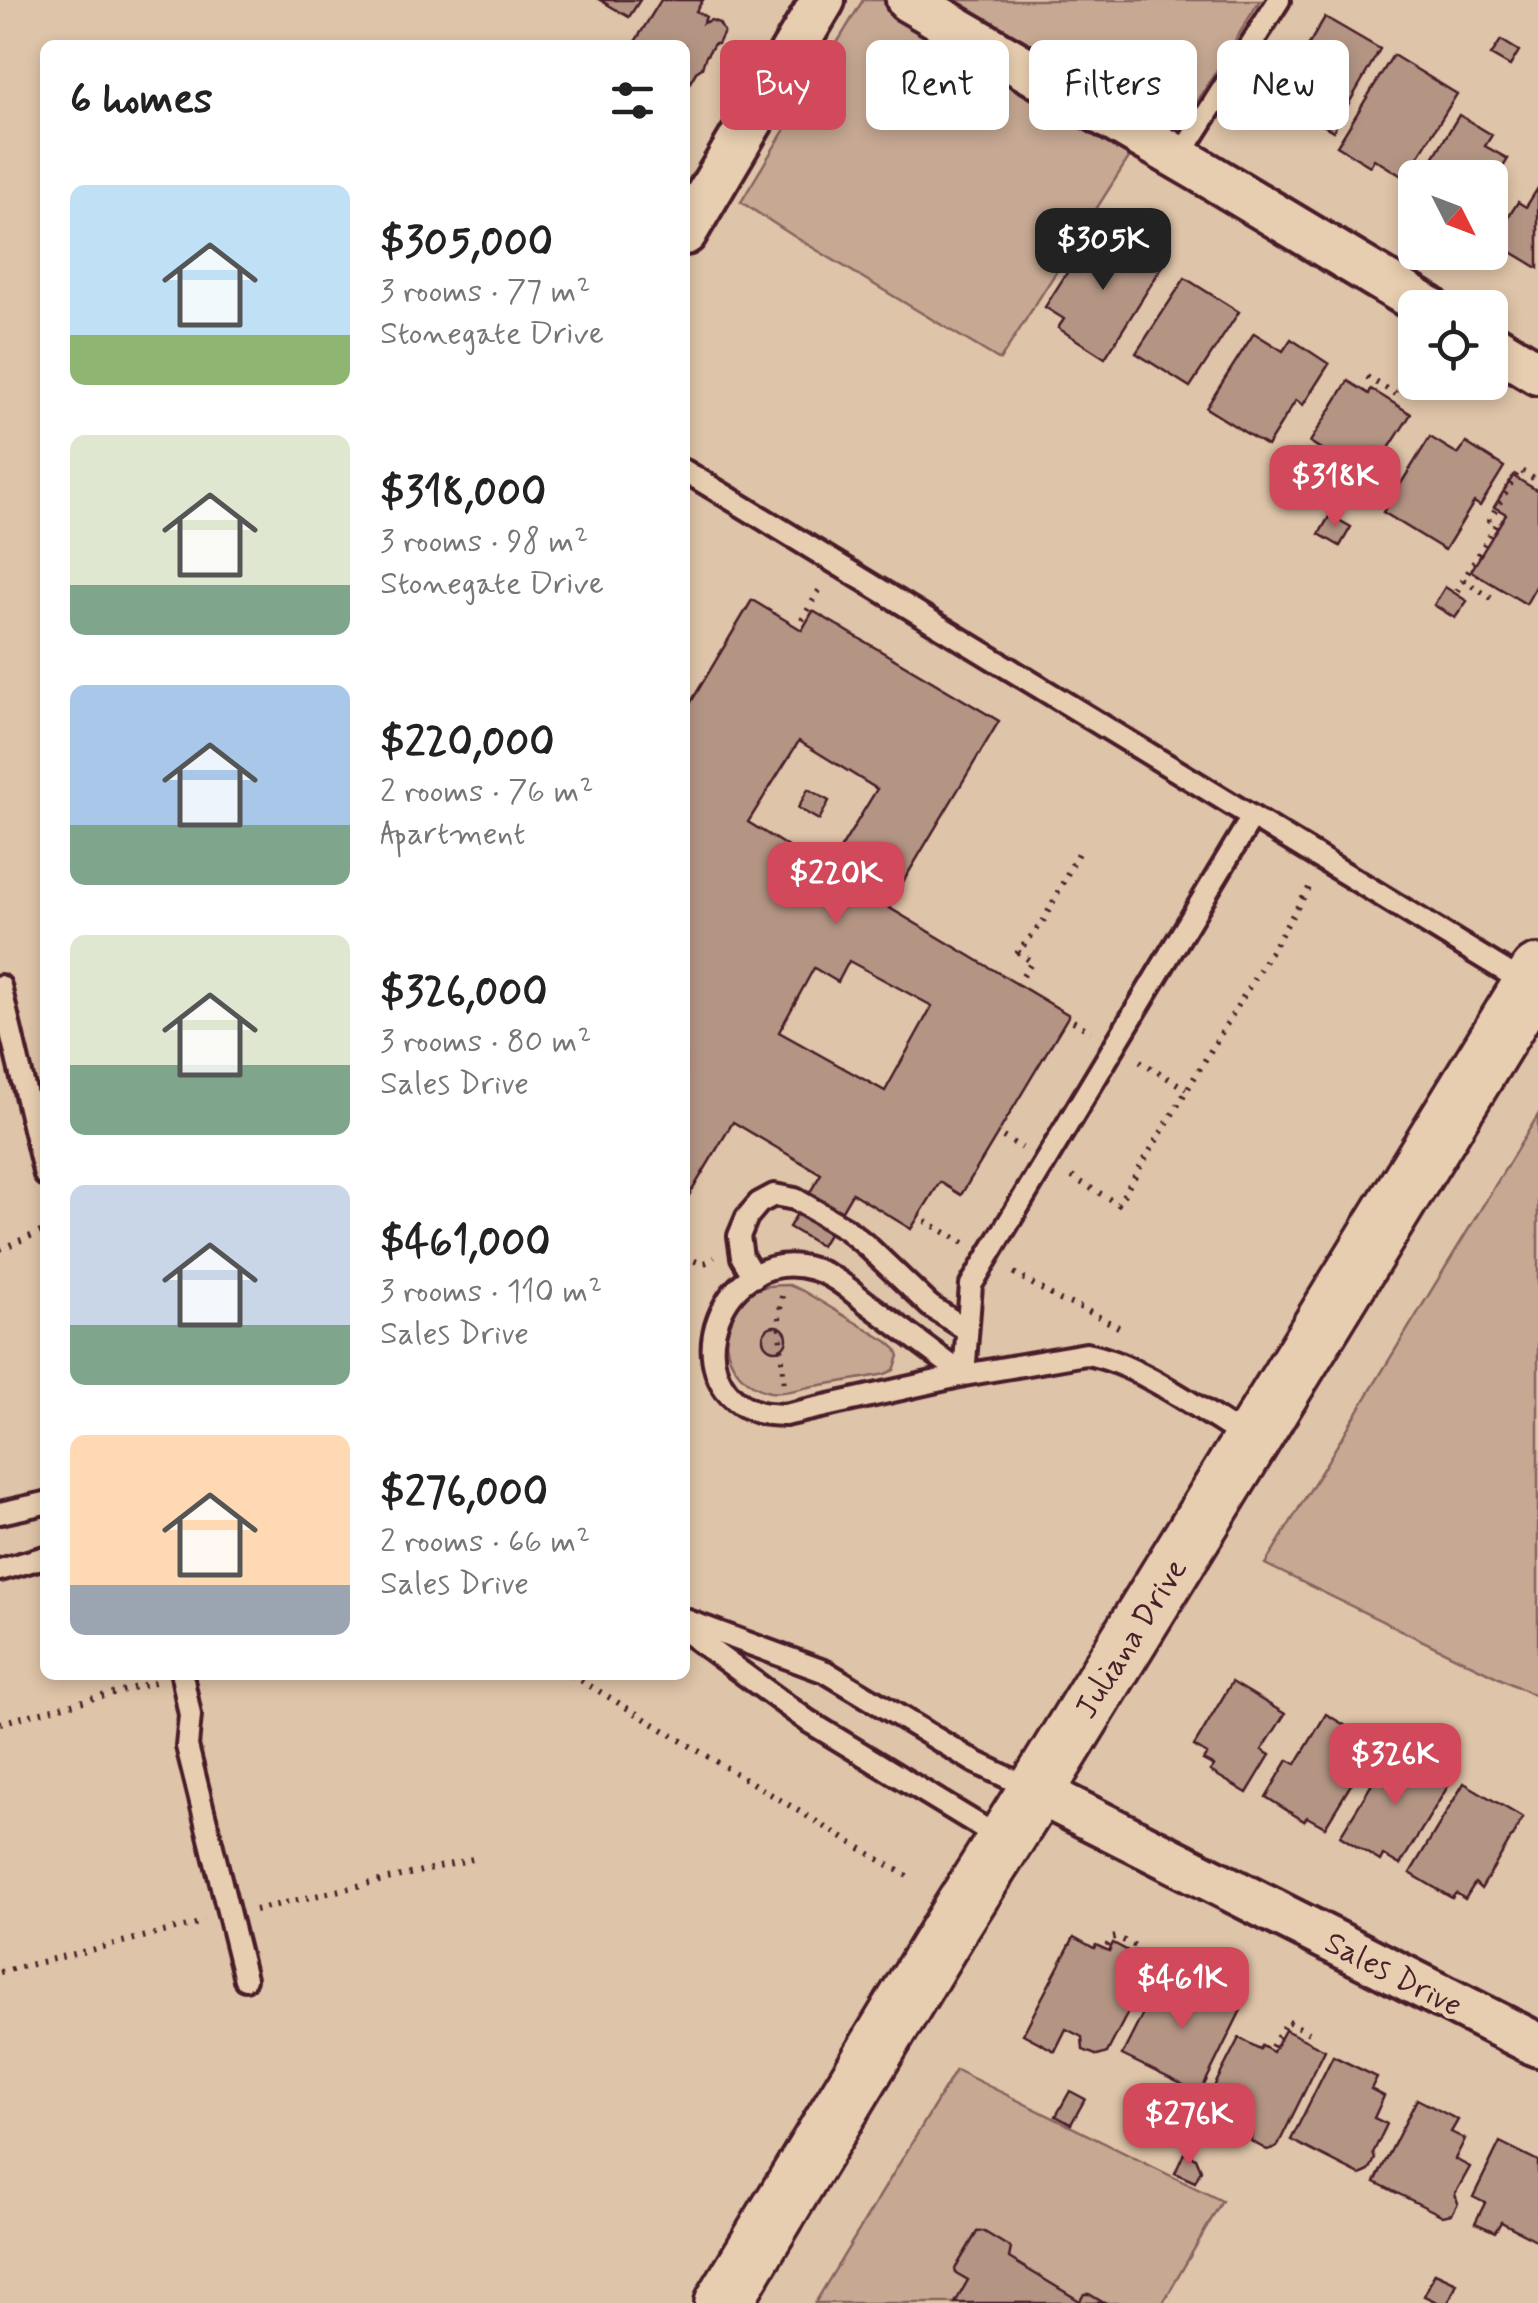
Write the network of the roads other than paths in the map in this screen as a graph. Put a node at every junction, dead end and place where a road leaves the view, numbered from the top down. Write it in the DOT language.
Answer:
graph roads {
  1 [pos="822,0"];
  2 [pos="908,0"];
  3 [pos="1280,0"];
  4 [pos="1180,158"];
  5 [pos="690,224"];
  6 [pos="1399,290"];
  7 [pos="1508,355"];
  8 [pos="1538,373"];
  9 [pos="690,474"];
  10 [pos="1252,816"];
  11 [pos="1534,980"];
  12 [pos="0,986"];
  13 [pos="40,1155"];
  14 [pos="754,1277"];
  15 [pos="967,1330"];
  16 [pos="964,1375"];
  17 [pos="1252,1441"];
  18 [pos="40,1504"];
  19 [pos="0,1513"];
  20 [pos="40,1559"];
  21 [pos="0,1570"];
  22 [pos="690,1622"];
  23 [pos="690,1635"];
  24 [pos="173,1680"];
  25 [pos="1036,1791"];
  26 [pos="1006,1841"];
  27 [pos="245,1980"];
  28 [pos="1538,2045"];
  29 [pos="723,2303"];
  1 -- 5 [label="street"];
  2 -- 4 [label="street"];
  3 -- 4 [label="lane"];
  4 -- 6 [label="street"];
  7 -- 8 [label="street"];
  9 -- 10 [label="lane"];
  10 -- 11 [label="lane"];
  10 -- 15 [label="lane"];
  11 -- 17 [label="street, Juliana Drive"];
  12 -- 13 [label="lane"];
  14 -- 15 [label="lane"];
  14 -- 16 [label="lane"];
  14 -- 16 [label="lane"];
  15 -- 16 [label="lane"];
  16 -- 17 [label="lane"];
  17 -- 25 [label="street, Juliana Drive"];
  18 -- 19 [label="lane"];
  20 -- 21 [label="lane"];
  22 -- 25 [label="lane"];
  23 -- 26 [label="lane"];
  24 -- 27 [label="lane"];
  25 -- 26 [label="street, Juliana Drive"];
  25 -- 28 [label="street, Sales Drive"];
  26 -- 29 [label="street, Juliana Drive"];
}
